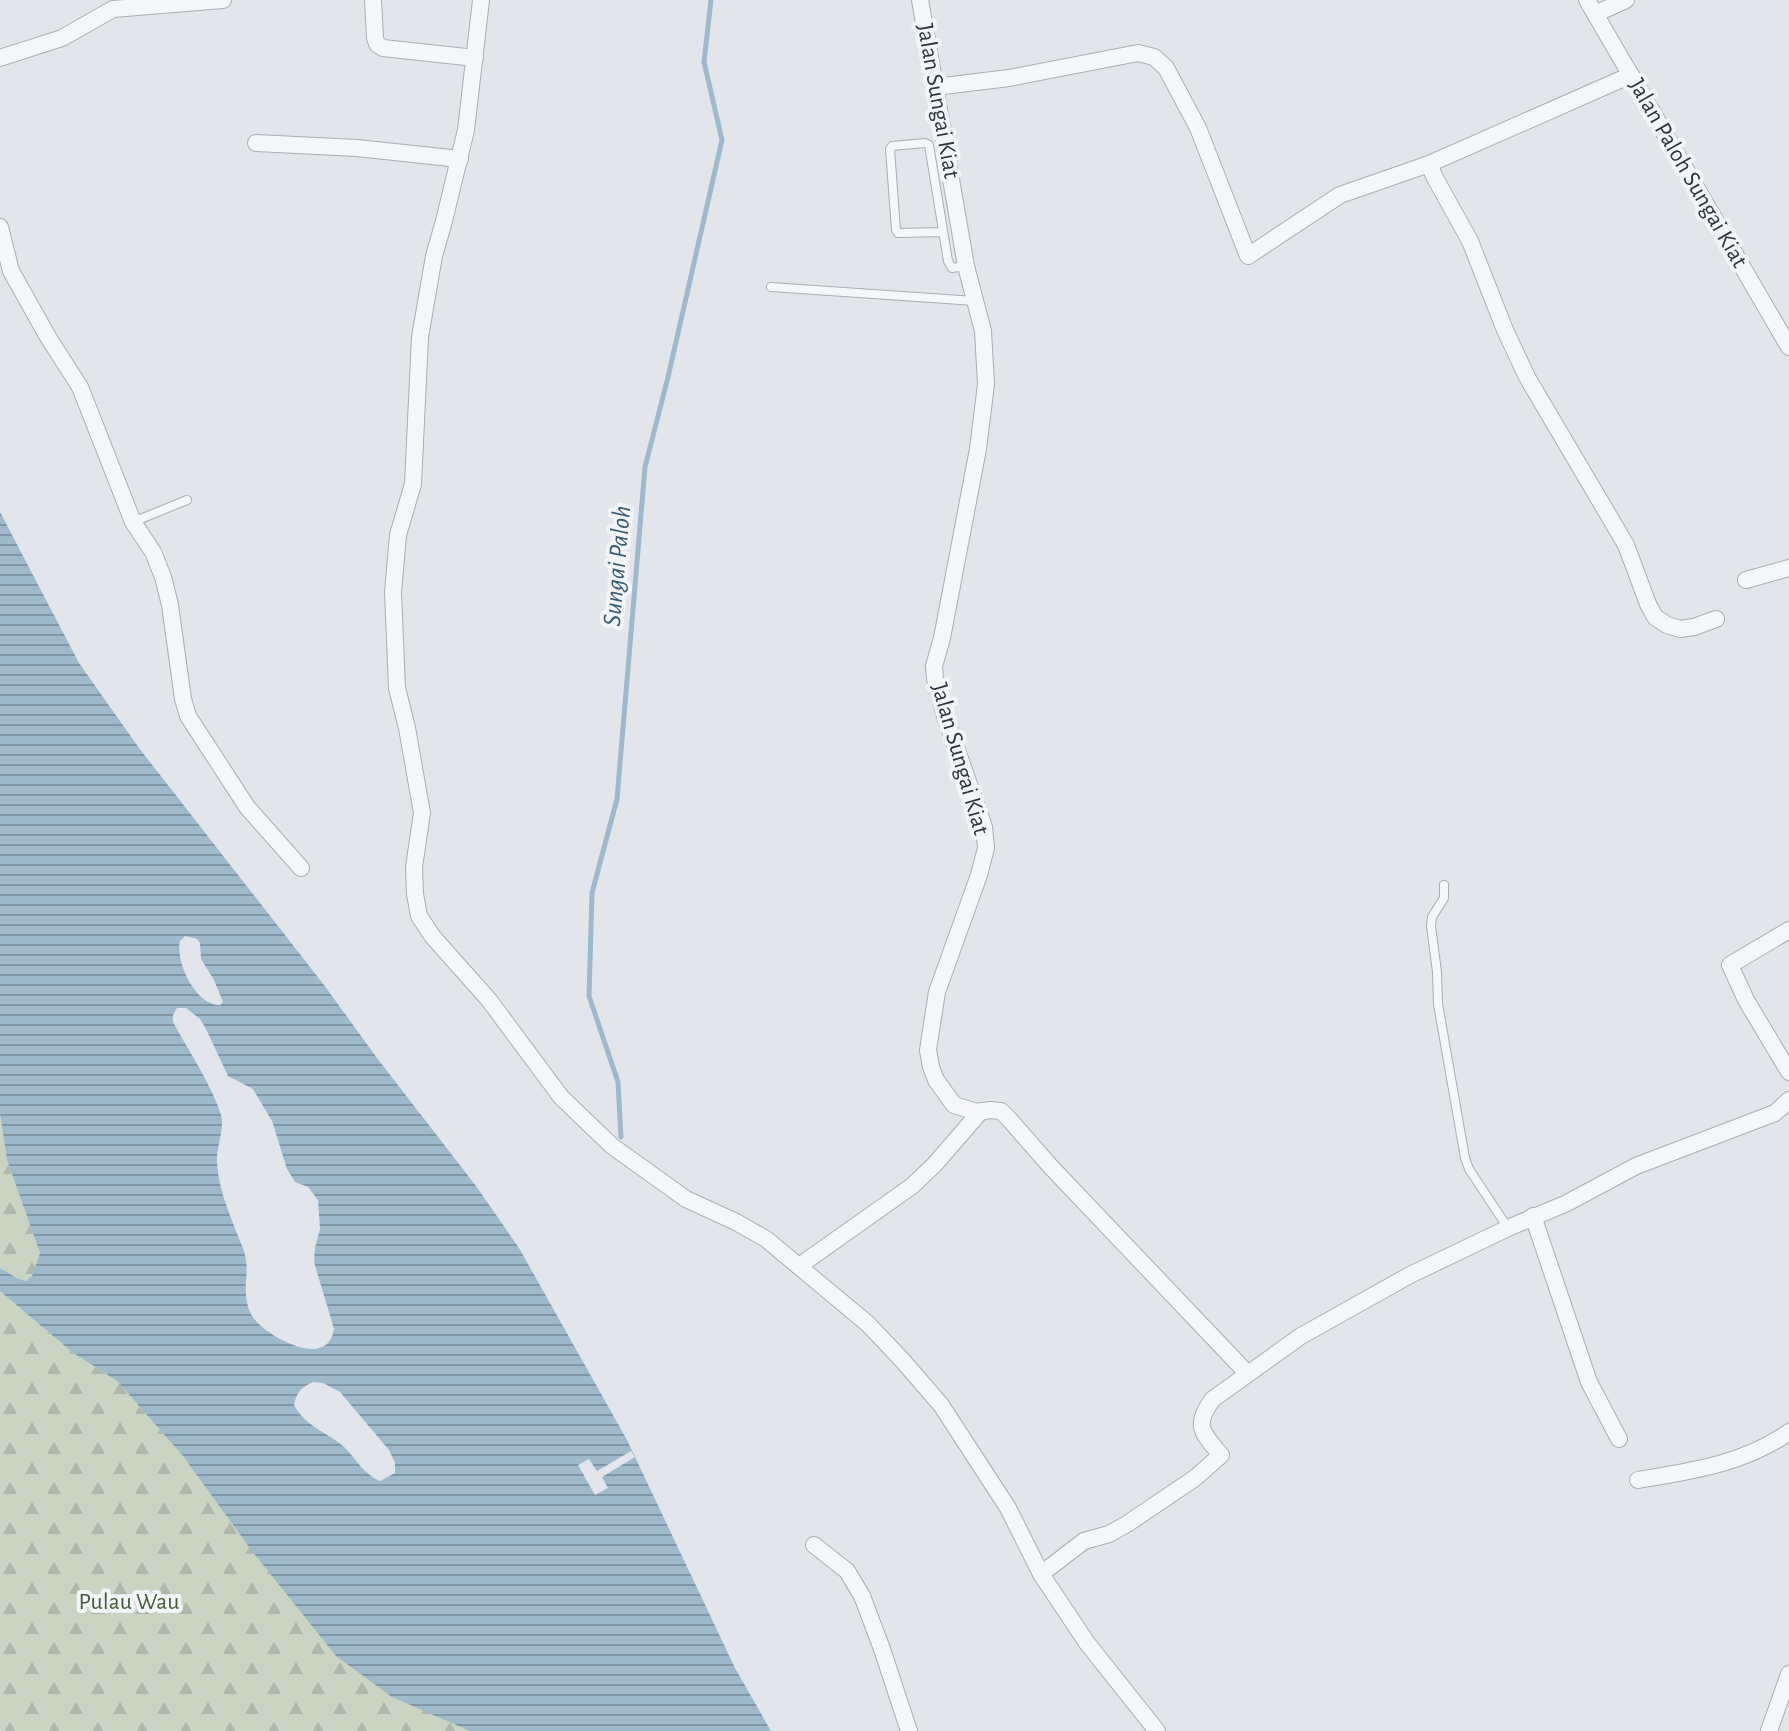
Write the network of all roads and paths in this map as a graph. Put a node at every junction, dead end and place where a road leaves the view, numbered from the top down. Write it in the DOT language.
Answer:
graph roads {
  1 [pos="223,0"];
  2 [pos="373,0"];
  3 [pos="481,0"];
  4 [pos="920,0"];
  5 [pos="1626,0"];
  6 [pos="1591,7"];
  7 [pos="0,58"];
  8 [pos="475,58"];
  9 [pos="1631,75"];
  10 [pos="935,87"];
  11 [pos="256,143"];
  12 [pos="460,159"];
  13 [pos="1429,164"];
  14 [pos="0,227"];
  15 [pos="943,232"];
  16 [pos="966,266"];
  17 [pos="771,287"];
  18 [pos="975,301"];
  19 [pos="1789,347"];
  20 [pos="187,500"];
  21 [pos="133,522"];
  22 [pos="1789,568"];
  23 [pos="1746,580"];
  24 [pos="1716,619"];
  25 [pos="301,868"];
  26 [pos="1444,885"];
  27 [pos="1789,930"];
  28 [pos="1789,1072"];
  29 [pos="1789,1100"];
  30 [pos="981,1111"];
  31 [pos="1533,1216"];
  32 [pos="1508,1228"];
  33 [pos="799,1266"];
  34 [pos="1247,1373"];
  35 [pos="1789,1432"];
  36 [pos="1619,1439"];
  37 [pos="1638,1480"];
  38 [pos="814,1545"];
  39 [pos="1041,1574"];
  40 [pos="1789,1674"];
  41 [pos="909,1731"];
  42 [pos="1157,1731"];
  43 [pos="1769,1731"];
  1 -- 7 [label="street"];
  2 -- 8 [label="street"];
  3 -- 8 [label="street"];
  4 -- 10 [label="street, Jalan Sungai Kiat"];
  5 -- 6 [label="street"];
  6 -- 9 [label="street, Jalan Paloh Sungai Kiat"];
  8 -- 12 [label="street"];
  9 -- 13 [label="street"];
  9 -- 19 [label="street, Jalan Paloh Sungai Kiat"];
  10 -- 13 [label="street"];
  10 -- 16 [label="street, Jalan Sungai Kiat"];
  11 -- 12 [label="street"];
  12 -- 33 [label="street"];
  13 -- 24 [label="street"];
  14 -- 21 [label="street"];
  15 -- 15 [label="lane"];
  15 -- 16 [label="lane"];
  16 -- 18 [label="street, Jalan Sungai Kiat"];
  17 -- 18 [label="lane"];
  18 -- 30 [label="street, Jalan Sungai Kiat"];
  20 -- 21 [label="lane"];
  21 -- 25 [label="street"];
  22 -- 23 [label="street"];
  26 -- 32 [label="lane"];
  27 -- 28 [label="street"];
  29 -- 31 [label="street"];
  30 -- 33 [label="street"];
  30 -- 34 [label="street, Jalan Sungai Kiat"];
  31 -- 32 [label="street"];
  31 -- 36 [label="street"];
  32 -- 34 [label="street"];
  33 -- 39 [label="street"];
  34 -- 39 [label="street"];
  35 -- 37 [label="street"];
  38 -- 41 [label="street"];
  39 -- 42 [label="street"];
  40 -- 43 [label="street"];
}
